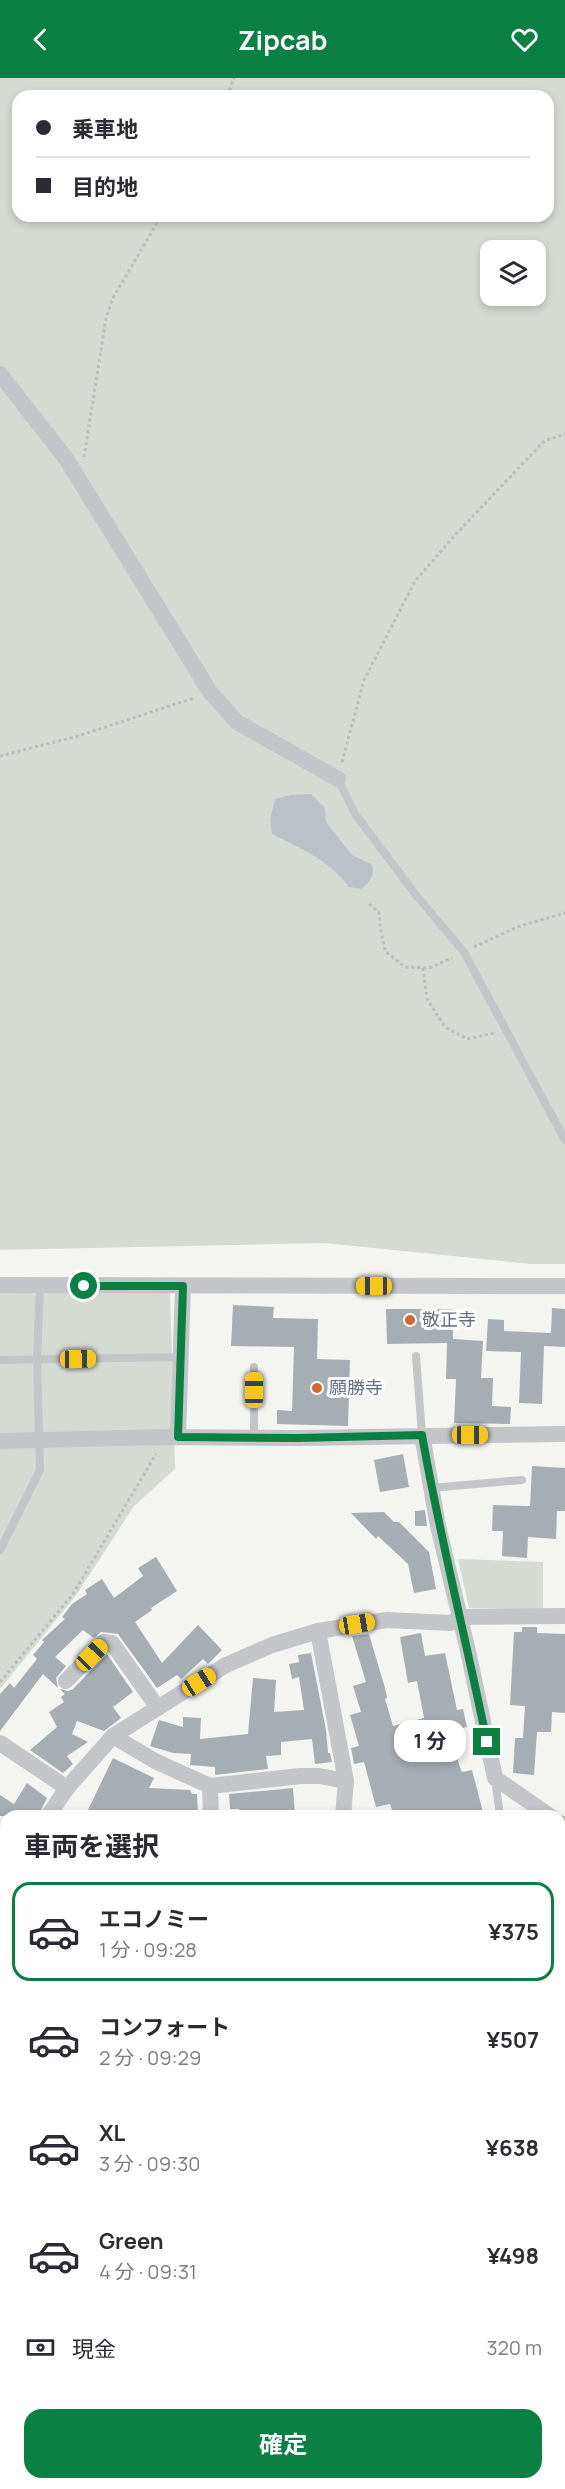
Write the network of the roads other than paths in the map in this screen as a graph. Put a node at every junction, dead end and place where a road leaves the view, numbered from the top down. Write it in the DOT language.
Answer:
graph roads {
  1 [pos="0,374"];
  2 [pos="338,780"];
  3 [pos="565,1140"];
  4 [pos="0,1285"];
  5 [pos="40,1286"];
  6 [pos="183,1286"];
  7 [pos="565,1286"];
  8 [pos="416,1356"];
  9 [pos="181,1357"];
  10 [pos="0,1360"];
  11 [pos="37,1360"];
  12 [pos="254,1367"];
  13 [pos="565,1422"];
  14 [pos="565,1434"];
  15 [pos="422,1435"];
  16 [pos="171,1437"];
  17 [pos="254,1437"];
  18 [pos="0,1441"];
  19 [pos="40,1441"];
  20 [pos="522,1480"];
  21 [pos="431,1488"];
  22 [pos="0,1550"];
  23 [pos="565,1616"];
  24 [pos="461,1617"];
  25 [pos="318,1631"];
  26 [pos="66,1682"];
  27 [pos="158,1708"];
  28 [pos="113,1736"];
  29 [pos="0,1743"];
  30 [pos="495,1778"];
  31 [pos="346,1780"];
  32 [pos="210,1786"];
  33 [pos="67,1788"];
  34 [pos="52,1810"];
  35 [pos="211,1810"];
  36 [pos="344,1810"];
  37 [pos="499,1810"];
  38 [pos="541,1810"];
  1 -- 2 [label="street"];
  2 -- 3 [label="lane"];
  4 -- 5 [label="street"];
  5 -- 6 [label="street"];
  5 -- 11 [label="lane"];
  6 -- 7 [label="street"];
  6 -- 9 [label="street"];
  8 -- 15 [label="lane"];
  9 -- 11 [label="lane"];
  9 -- 16 [label="street"];
  10 -- 11 [label="lane"];
  11 -- 19 [label="lane"];
  12 -- 17 [label="lane"];
  13 -- 14 [label="lane"];
  14 -- 15 [label="street"];
  15 -- 17 [label="street"];
  15 -- 21 [label="street"];
  16 -- 17 [label="street"];
  16 -- 19 [label="street"];
  18 -- 19 [label="street"];
  19 -- 22 [label="lane"];
  20 -- 21 [label="lane"];
  21 -- 24 [label="street"];
  23 -- 24 [label="street"];
  24 -- 25 [label="street"];
  24 -- 30 [label="street"];
  25 -- 27 [label="street"];
  25 -- 31 [label="street"];
  26 -- 27 [label="street"];
  27 -- 28 [label="street"];
  28 -- 32 [label="street"];
  28 -- 33 [label="street"];
  29 -- 33 [label="street"];
  30 -- 37 [label="lane"];
  30 -- 38 [label="street"];
  31 -- 32 [label="street"];
  31 -- 36 [label="street"];
  32 -- 35 [label="street"];
  33 -- 34 [label="street"];
}
